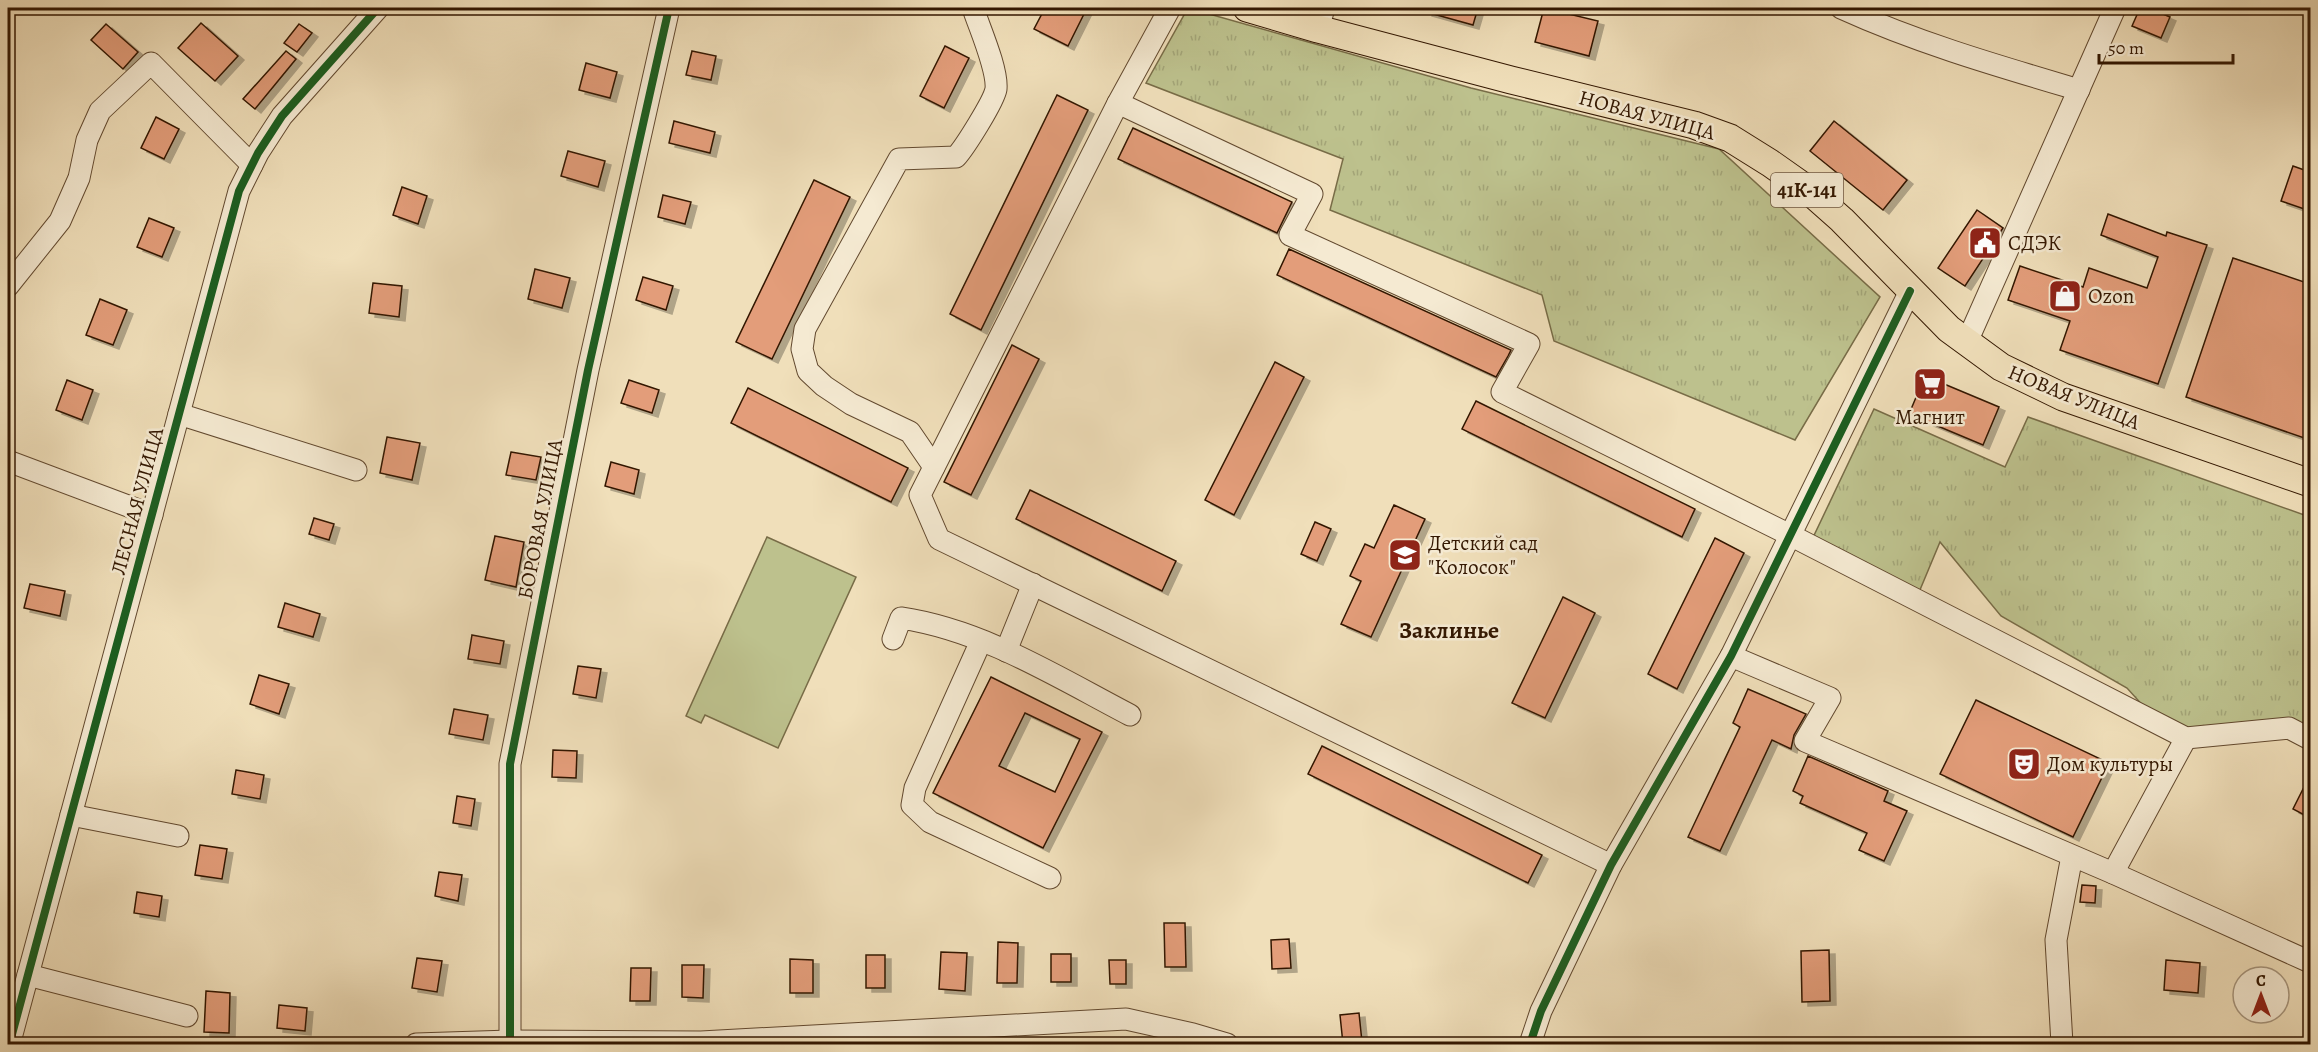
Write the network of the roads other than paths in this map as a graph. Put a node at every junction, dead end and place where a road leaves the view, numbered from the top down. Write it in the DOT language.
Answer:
graph roads {
  1 [pos="378,8"];
  2 [pos="669,8"];
  3 [pos="973,8"];
  4 [pos="1170,8"];
  5 [pos="1247,8"];
  6 [pos="1841,8"];
  7 [pos="2115,8"];
  8 [pos="1321,18"];
  9 [pos="2079,90"];
  10 [pos="1118,103"];
  11 [pos="252,165"];
  12 [pos="8,286"];
  13 [pos="1910,291"];
  14 [pos="1966,344"];
  15 [pos="179,414"];
  16 [pos="8,461"];
  17 [pos="934,467"];
  18 [pos="356,470"];
  19 [pos="2310,483"];
  20 [pos="152,515"];
  21 [pos="1790,535"];
  22 [pos="1033,584"];
  23 [pos="893,639"];
  24 [pos="981,641"];
  25 [pos="1006,651"];
  26 [pos="1731,656"];
  27 [pos="1130,715"];
  28 [pos="2186,738"];
  29 [pos="2310,739"];
  30 [pos="71,816"];
  31 [pos="178,836"];
  32 [pos="2072,856"];
  33 [pos="1611,865"];
  34 [pos="2113,873"];
  35 [pos="1050,878"];
  36 [pos="2310,962"];
  37 [pos="28,975"];
  38 [pos="187,1016"];
  39 [pos="510,1043"];
  40 [pos="11,1044"];
  41 [pos="416,1044"];
  42 [pos="1227,1044"];
  43 [pos="1530,1044"];
  44 [pos="2062,1044"];
  1 -- 11 [label="street, ЛЕСНАЯ УЛИЦА"];
  2 -- 39 [label="street, БОРОВАЯ УЛИЦА"];
  3 -- 17 [label="street"];
  4 -- 10 [label="street"];
  5 -- 8 [label="main road, НОВАЯ УЛИЦА / 41К-141"];
  6 -- 9 [label="street"];
  7 -- 9 [label="street"];
  8 -- 13 [label="main road, НОВАЯ УЛИЦА / 41К-141"];
  9 -- 14 [label="street"];
  10 -- 17 [label="street"];
  10 -- 21 [label="street"];
  11 -- 12 [label="street"];
  11 -- 15 [label="street, ЛЕСНАЯ УЛИЦА"];
  13 -- 14 [label="main road, НОВАЯ УЛИЦА / 41К-141"];
  13 -- 21 [label="street"];
  14 -- 19 [label="main road, НОВАЯ УЛИЦА / 41К-141"];
  15 -- 18 [label="street"];
  15 -- 20 [label="street, ЛЕСНАЯ УЛИЦА"];
  16 -- 20 [label="street"];
  17 -- 22 [label="street"];
  20 -- 30 [label="street, ЛЕСНАЯ УЛИЦА"];
  21 -- 26 [label="street"];
  21 -- 28 [label="street"];
  22 -- 25 [label="street"];
  22 -- 33 [label="street"];
  23 -- 24 [label="street"];
  24 -- 25 [label="street"];
  24 -- 35 [label="street"];
  25 -- 27 [label="street"];
  26 -- 32 [label="street"];
  26 -- 33 [label="street"];
  28 -- 29 [label="street"];
  28 -- 34 [label="street"];
  30 -- 31 [label="street"];
  30 -- 37 [label="street, ЛЕСНАЯ УЛИЦА"];
  32 -- 34 [label="street"];
  32 -- 44 [label="street"];
  33 -- 43 [label="street"];
  34 -- 36 [label="street"];
  37 -- 38 [label="street"];
  37 -- 40 [label="street, ЛЕСНАЯ УЛИЦА"];
  39 -- 41 [label="street"];
  39 -- 42 [label="street"];
}
